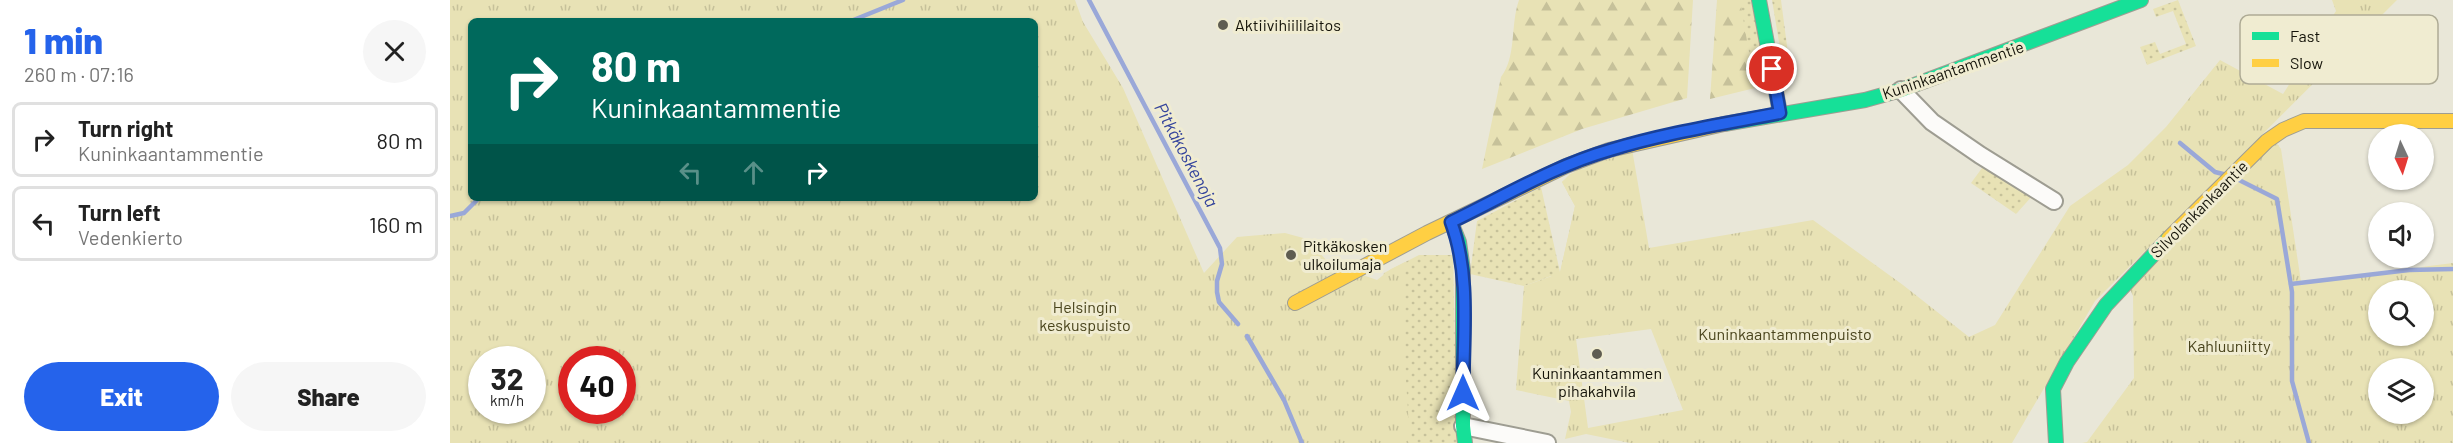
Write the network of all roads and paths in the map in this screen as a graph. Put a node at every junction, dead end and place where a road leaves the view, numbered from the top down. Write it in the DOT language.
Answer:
graph roads {
  1 [pos="1759,0"];
  2 [pos="2141,0"];
  3 [pos="1901,90"];
  4 [pos="1780,113"];
  5 [pos="2453,121"];
  6 [pos="2058,200"];
  7 [pos="1451,222"];
  8 [pos="1295,303"];
  9 [pos="1463,426"];
  10 [pos="1465,443"];
  11 [pos="1546,443"];
  12 [pos="2056,443"];
  1 -- 4 [label="street"];
  2 -- 3 [label="street, Kuninkaantammentie"];
  3 -- 4 [label="street, Kuninkaantammentie"];
  3 -- 6 [label="street"];
  4 -- 7 [label="street, Kuninkaantammentie"];
  5 -- 12 [label="street, Silvolankankaantie"];
  7 -- 8 [label="street, Kuninkaantammentie"];
  7 -- 9 [label="street"];
  9 -- 10 [label="street"];
  9 -- 11 [label="street"];
}
